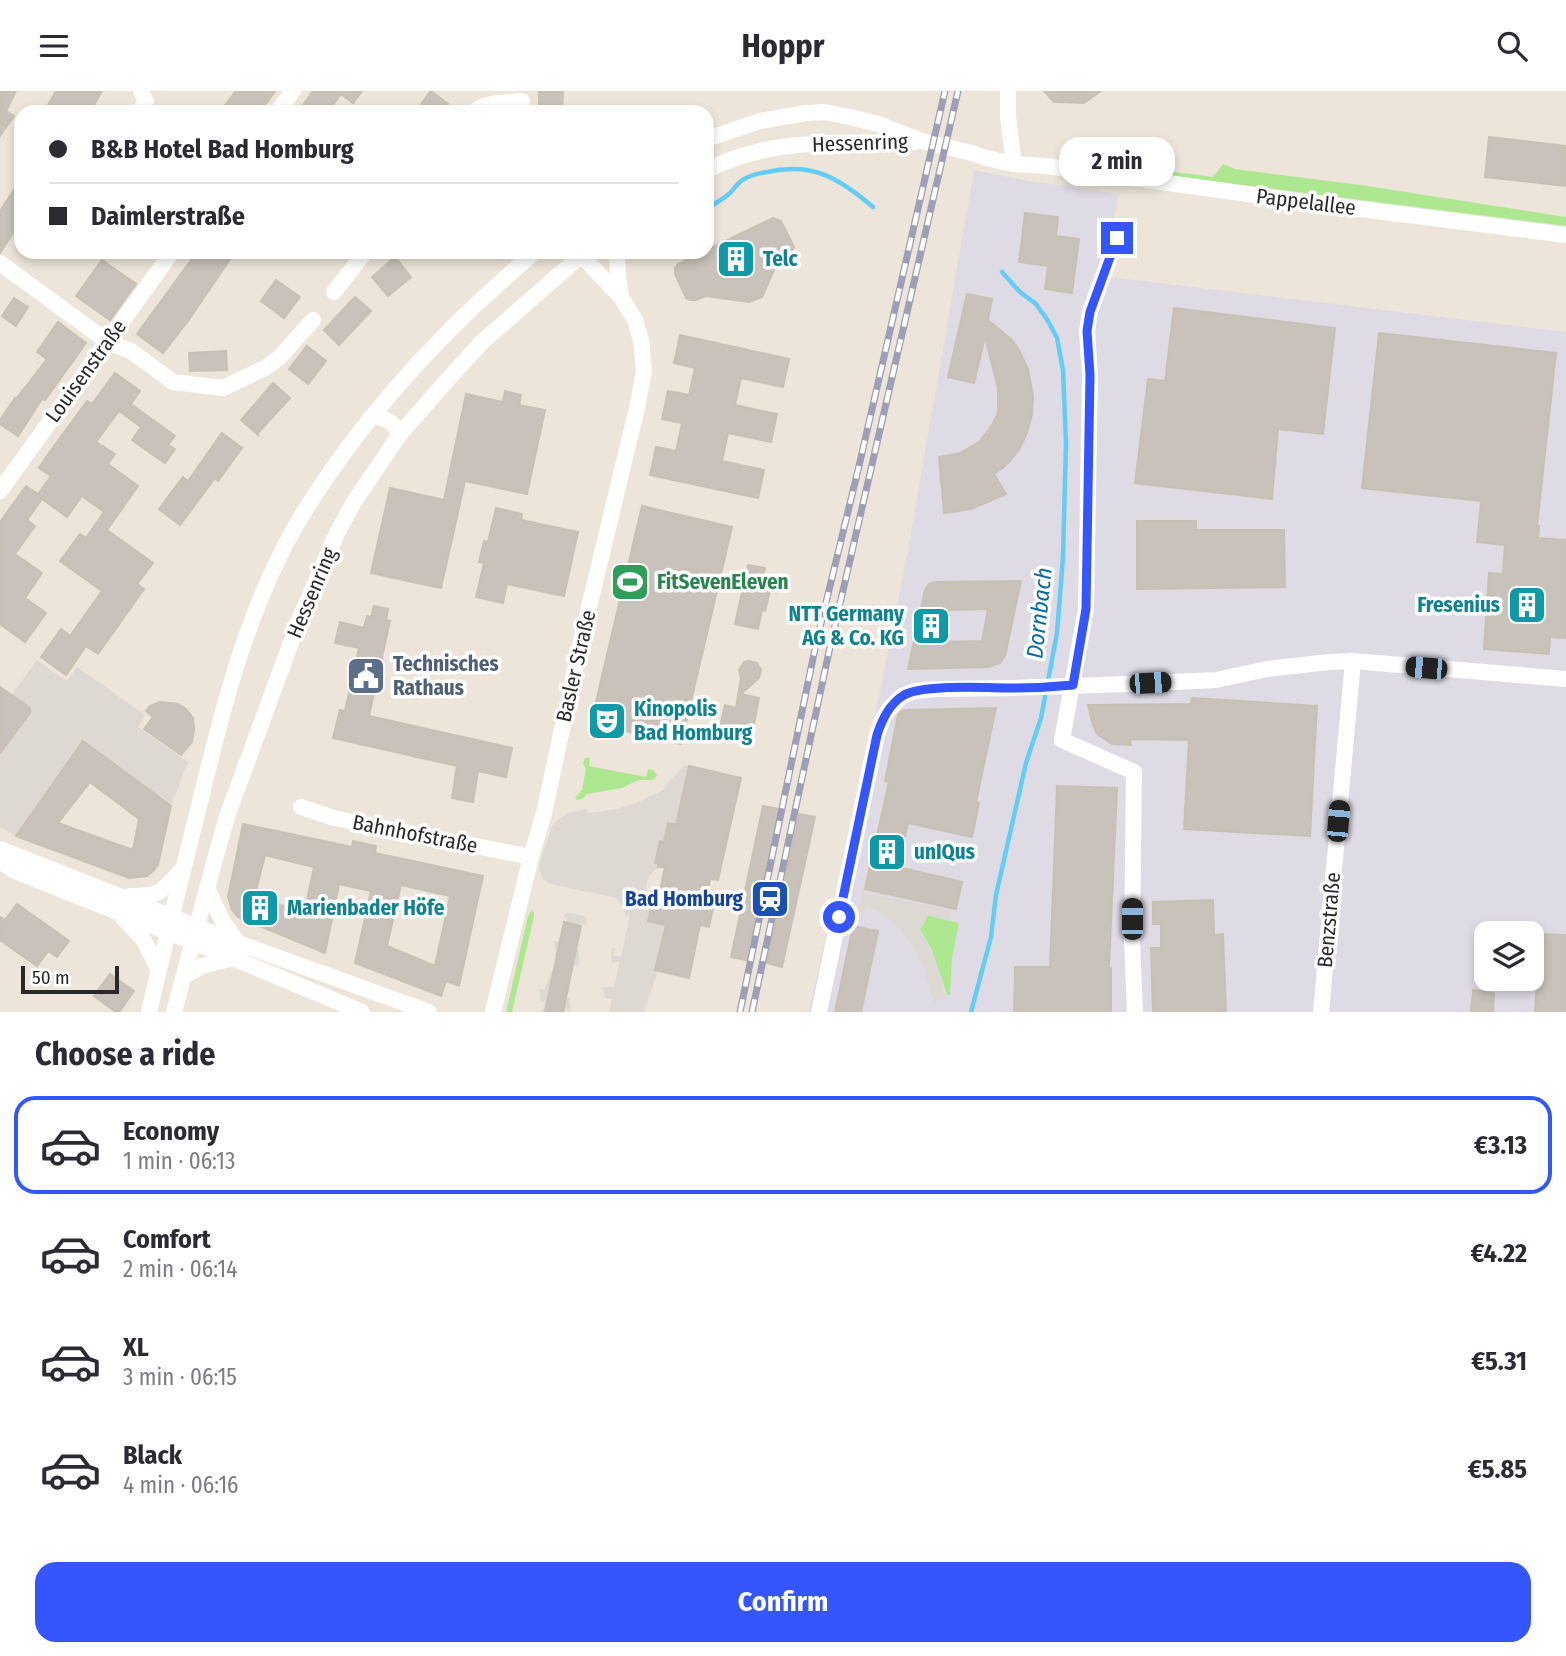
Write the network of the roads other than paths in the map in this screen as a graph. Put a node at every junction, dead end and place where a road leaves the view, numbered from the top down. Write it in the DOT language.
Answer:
graph roads {
  1 [pos="293,91"];
  2 [pos="1008,91"];
  3 [pos="522,101"];
  4 [pos="282,105"];
  5 [pos="495,105"];
  6 [pos="714,137"];
  7 [pos="920,141"];
  8 [pos="972,153"];
  9 [pos="1013,156"];
  10 [pos="1047,166"];
  11 [pos="714,167"];
  12 [pos="1566,235"];
  13 [pos="1117,238"];
  14 [pos="167,259"];
  15 [pos="360,259"];
  16 [pos="514,259"];
  17 [pos="527,259"];
  18 [pos="574,259"];
  19 [pos="586,259"];
  20 [pos="617,259"];
  21 [pos="0,263"];
  22 [pos="510,274"];
  23 [pos="334,292"];
  24 [pos="621,297"];
  25 [pos="313,320"];
  26 [pos="108,342"];
  27 [pos="373,416"];
  28 [pos="401,434"];
  29 [pos="0,491"];
  30 [pos="1353,661"];
  31 [pos="1566,679"];
  32 [pos="1073,685"];
  33 [pos="302,807"];
  34 [pos="0,849"];
  35 [pos="531,857"];
  36 [pos="0,861"];
  37 [pos="184,869"];
  38 [pos="207,888"];
  39 [pos="120,896"];
  40 [pos="118,913"];
  41 [pos="170,925"];
  42 [pos="195,935"];
  43 [pos="235,951"];
  44 [pos="159,970"];
  45 [pos="184,976"];
  46 [pos="422,1011"];
  47 [pos="149,1012"];
  48 [pos="174,1012"];
  49 [pos="362,1012"];
  50 [pos="493,1012"];
  51 [pos="819,1012"];
  52 [pos="1135,1012"];
  53 [pos="1321,1012"];
  1 -- 4 [label="street"];
  2 -- 9 [label="street"];
  3 -- 5 [label="street"];
  6 -- 7 [label="street, Hessenring"];
  7 -- 8 [label="street, Pappelallee"];
  7 -- 11 [label="street, Hessenring"];
  8 -- 9 [label="street, Pappelallee"];
  8 -- 10 [label="street, Pappelallee"];
  9 -- 10 [label="street, Pappelallee"];
  10 -- 12 [label="street, Pappelallee"];
  13 -- 32 [label="street"];
  14 -- 26 [label="street, Louisenstraße"];
  15 -- 23 [label="street"];
  16 -- 22 [label="street"];
  17 -- 22 [label="street, Hessenring"];
  18 -- 28 [label="street, Hessenring"];
  19 -- 24 [label="street, Basler Straße"];
  20 -- 24 [label="street"];
  21 -- 26 [label="street"];
  22 -- 27 [label="street, Hessenring"];
  24 -- 35 [label="street, Basler Straße"];
  25 -- 26 [label="street"];
  26 -- 29 [label="street, Louisenstraße"];
  27 -- 28 [label="street"];
  27 -- 37 [label="street, Hessenring"];
  28 -- 38 [label="street, Hessenring"];
  30 -- 31 [label="street"];
  30 -- 32 [label="street"];
  30 -- 53 [label="street, Benzstraße"];
  32 -- 51 [label="street"];
  32 -- 52 [label="street"];
  33 -- 35 [label="street, Bahnhofstraße"];
  34 -- 39 [label="street"];
  35 -- 50 [label="street, Basler Straße"];
  36 -- 40 [label="street"];
  37 -- 39 [label="street"];
  37 -- 41 [label="street, Hessenring"];
  38 -- 42 [label="street, Hessenring"];
  38 -- 43 [label="street"];
  39 -- 41 [label="street"];
  40 -- 41 [label="street"];
  40 -- 44 [label="street"];
  41 -- 42 [label="street"];
  41 -- 44 [label="street, Hessenring"];
  42 -- 43 [label="street"];
  42 -- 45 [label="street, Hessenring"];
  43 -- 45 [label="street"];
  43 -- 46 [label="street"];
  43 -- 49 [label="street"];
  44 -- 47 [label="street, Hessenring"];
  45 -- 48 [label="street, Hessenring"];
}
